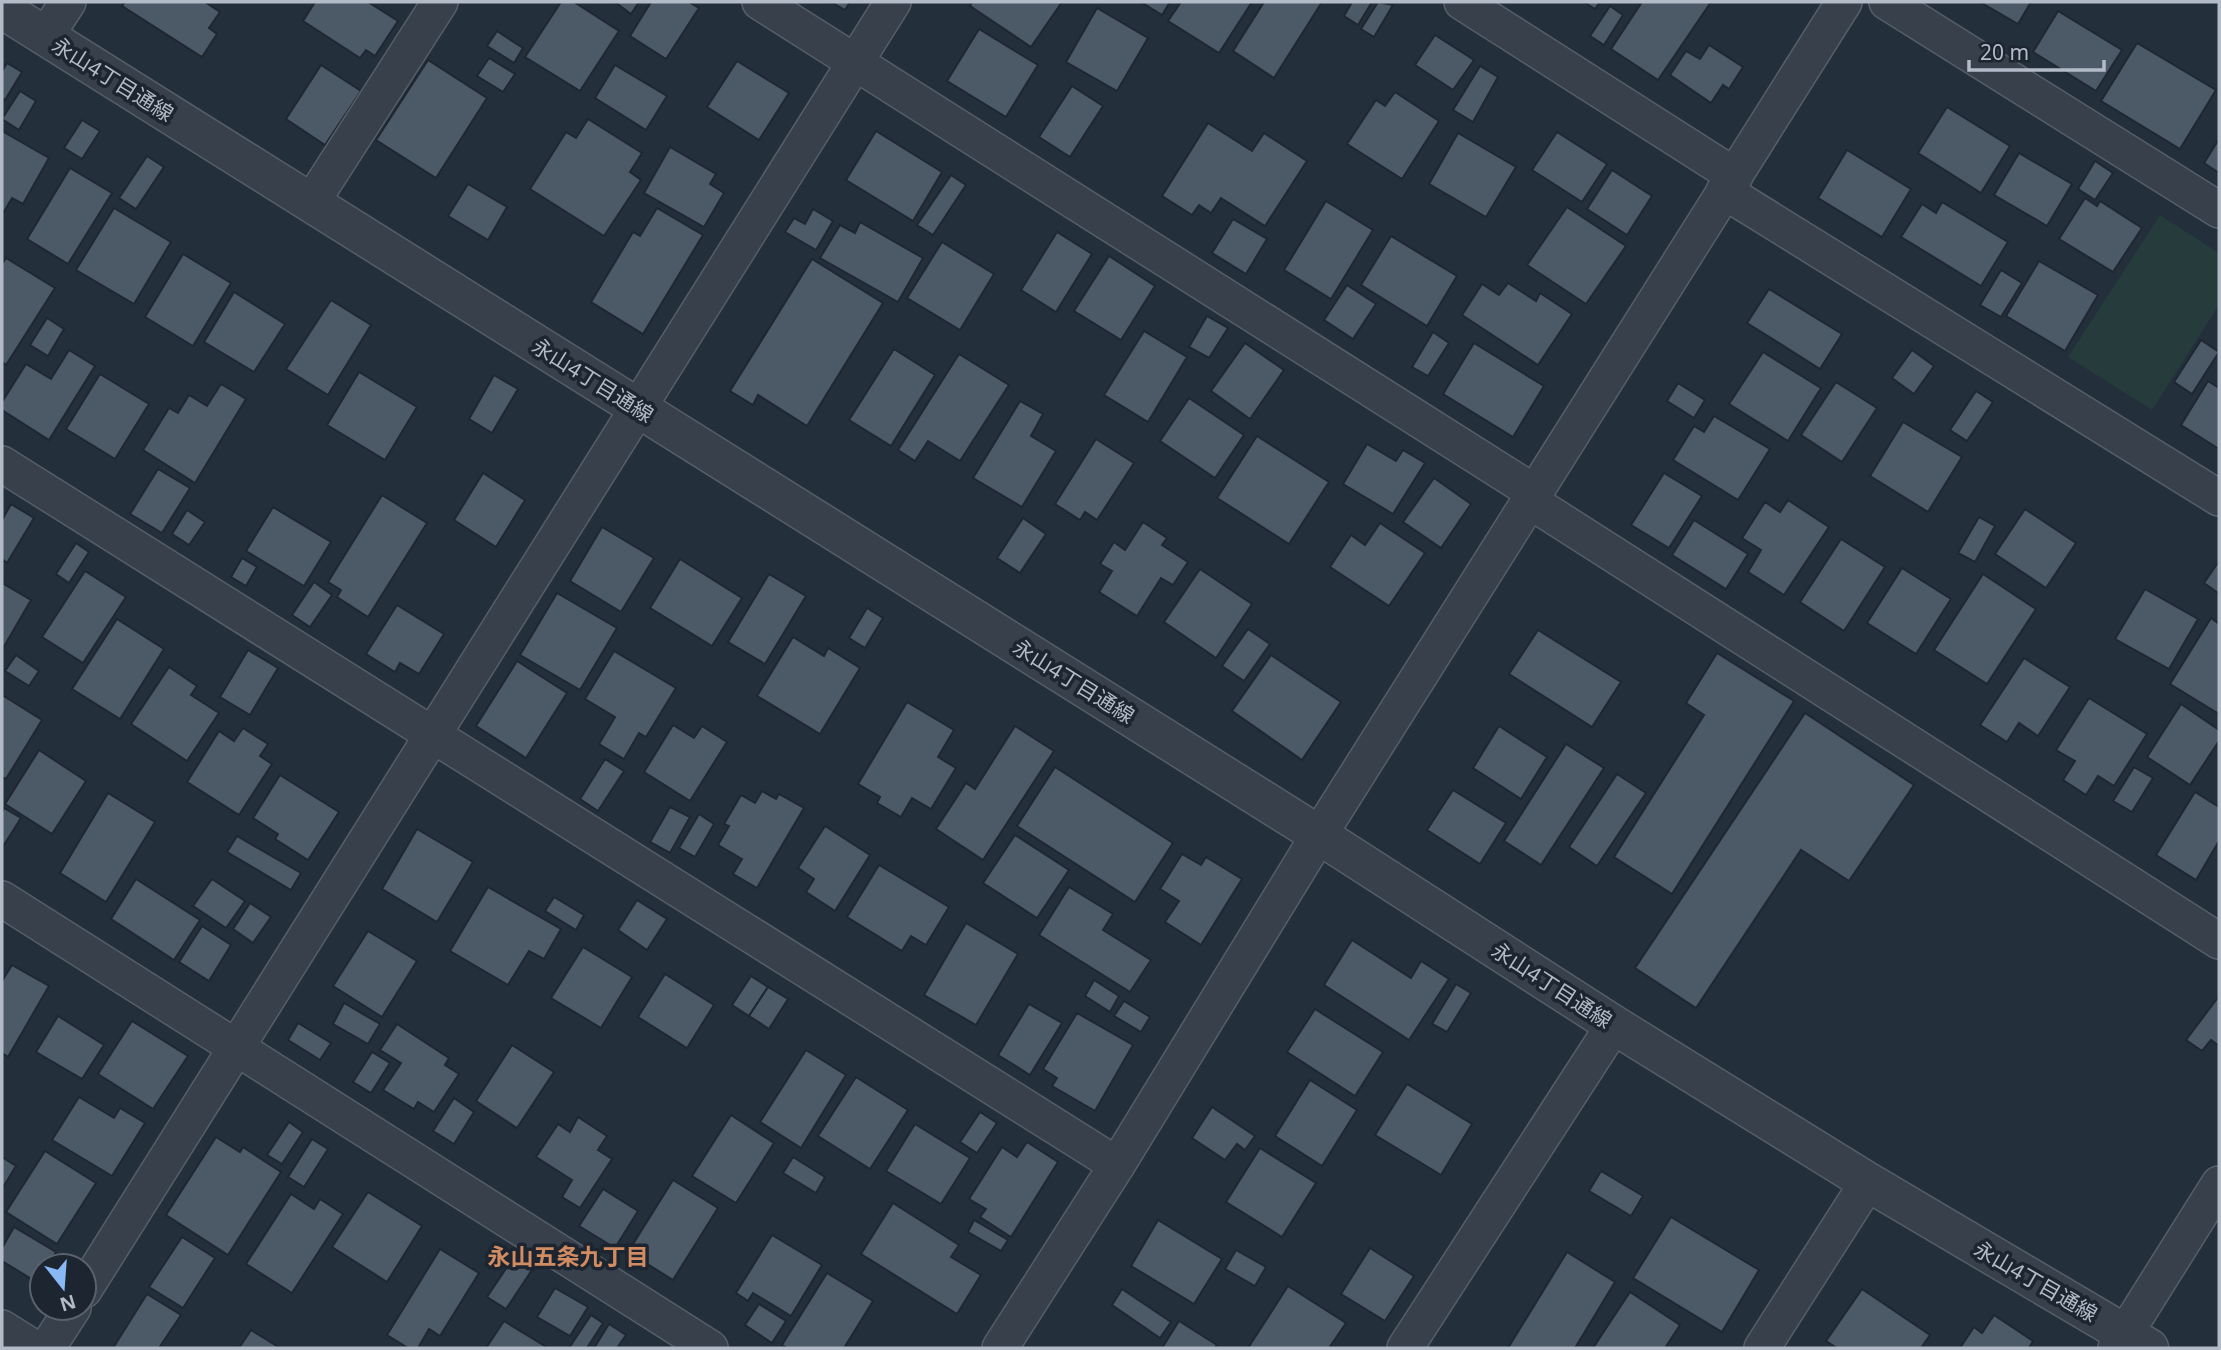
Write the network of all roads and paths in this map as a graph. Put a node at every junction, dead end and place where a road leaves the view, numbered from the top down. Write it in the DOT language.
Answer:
graph roads {
  1 [pos="68,2"];
  2 [pos="440,2"];
  3 [pos="760,2"];
  4 [pos="893,2"];
  5 [pos="1462,2"];
  6 [pos="1844,2"];
  7 [pos="1887,2"];
  8 [pos="2,9"];
  9 [pos="45,37"];
  10 [pos="856,61"];
  11 [pos="1730,184"];
  12 [pos="311,203"];
  13 [pos="2219,209"];
  14 [pos="638,408"];
  15 [pos="2,464"];
  16 [pos="1533,497"];
  17 [pos="2219,498"];
  18 [pos="433,734"];
  19 [pos="1319,835"];
  20 [pos="2,899"];
  21 [pos="2219,941"];
  22 [pos="1614,1025"];
  23 [pos="237,1047"];
  24 [pos="1117,1165"];
  25 [pos="1868,1182"];
  26 [pos="2219,1184"];
  27 [pos="98,1268"];
  28 [pos="63,1322"];
  29 [pos="2,1328"];
  30 [pos="2130,1343"];
  31 [pos="34,1348"];
  32 [pos="47,1348"];
  33 [pos="710,1348"];
  34 [pos="1000,1348"];
  35 [pos="1405,1348"];
  36 [pos="1762,1348"];
  1 -- 9 [label="street"];
  2 -- 12 [label="street"];
  3 -- 10 [label="street"];
  4 -- 10 [label="street"];
  5 -- 11 [label="street"];
  6 -- 11 [label="street"];
  7 -- 13 [label="street"];
  8 -- 9 [label="street, 永山4丁目通線"];
  9 -- 12 [label="street, 永山4丁目通線"];
  10 -- 14 [label="street"];
  10 -- 16 [label="street"];
  11 -- 16 [label="street"];
  11 -- 17 [label="street"];
  12 -- 14 [label="street, 永山4丁目通線"];
  14 -- 18 [label="street"];
  14 -- 19 [label="street, 永山4丁目通線"];
  15 -- 18 [label="street"];
  16 -- 19 [label="street"];
  16 -- 21 [label="street"];
  18 -- 23 [label="street"];
  18 -- 24 [label="street"];
  19 -- 22 [label="street, 永山4丁目通線"];
  19 -- 24 [label="street"];
  20 -- 23 [label="street"];
  22 -- 25 [label="street, 永山4丁目通線"];
  22 -- 35 [label="street"];
  23 -- 27 [label="street"];
  23 -- 33 [label="street"];
  24 -- 34 [label="street"];
  25 -- 30 [label="street, 永山4丁目通線"];
  25 -- 36 [label="street"];
  26 -- 30 [label="street"];
  28 -- 32 [label="street"];
  29 -- 31 [label="street"];
}
